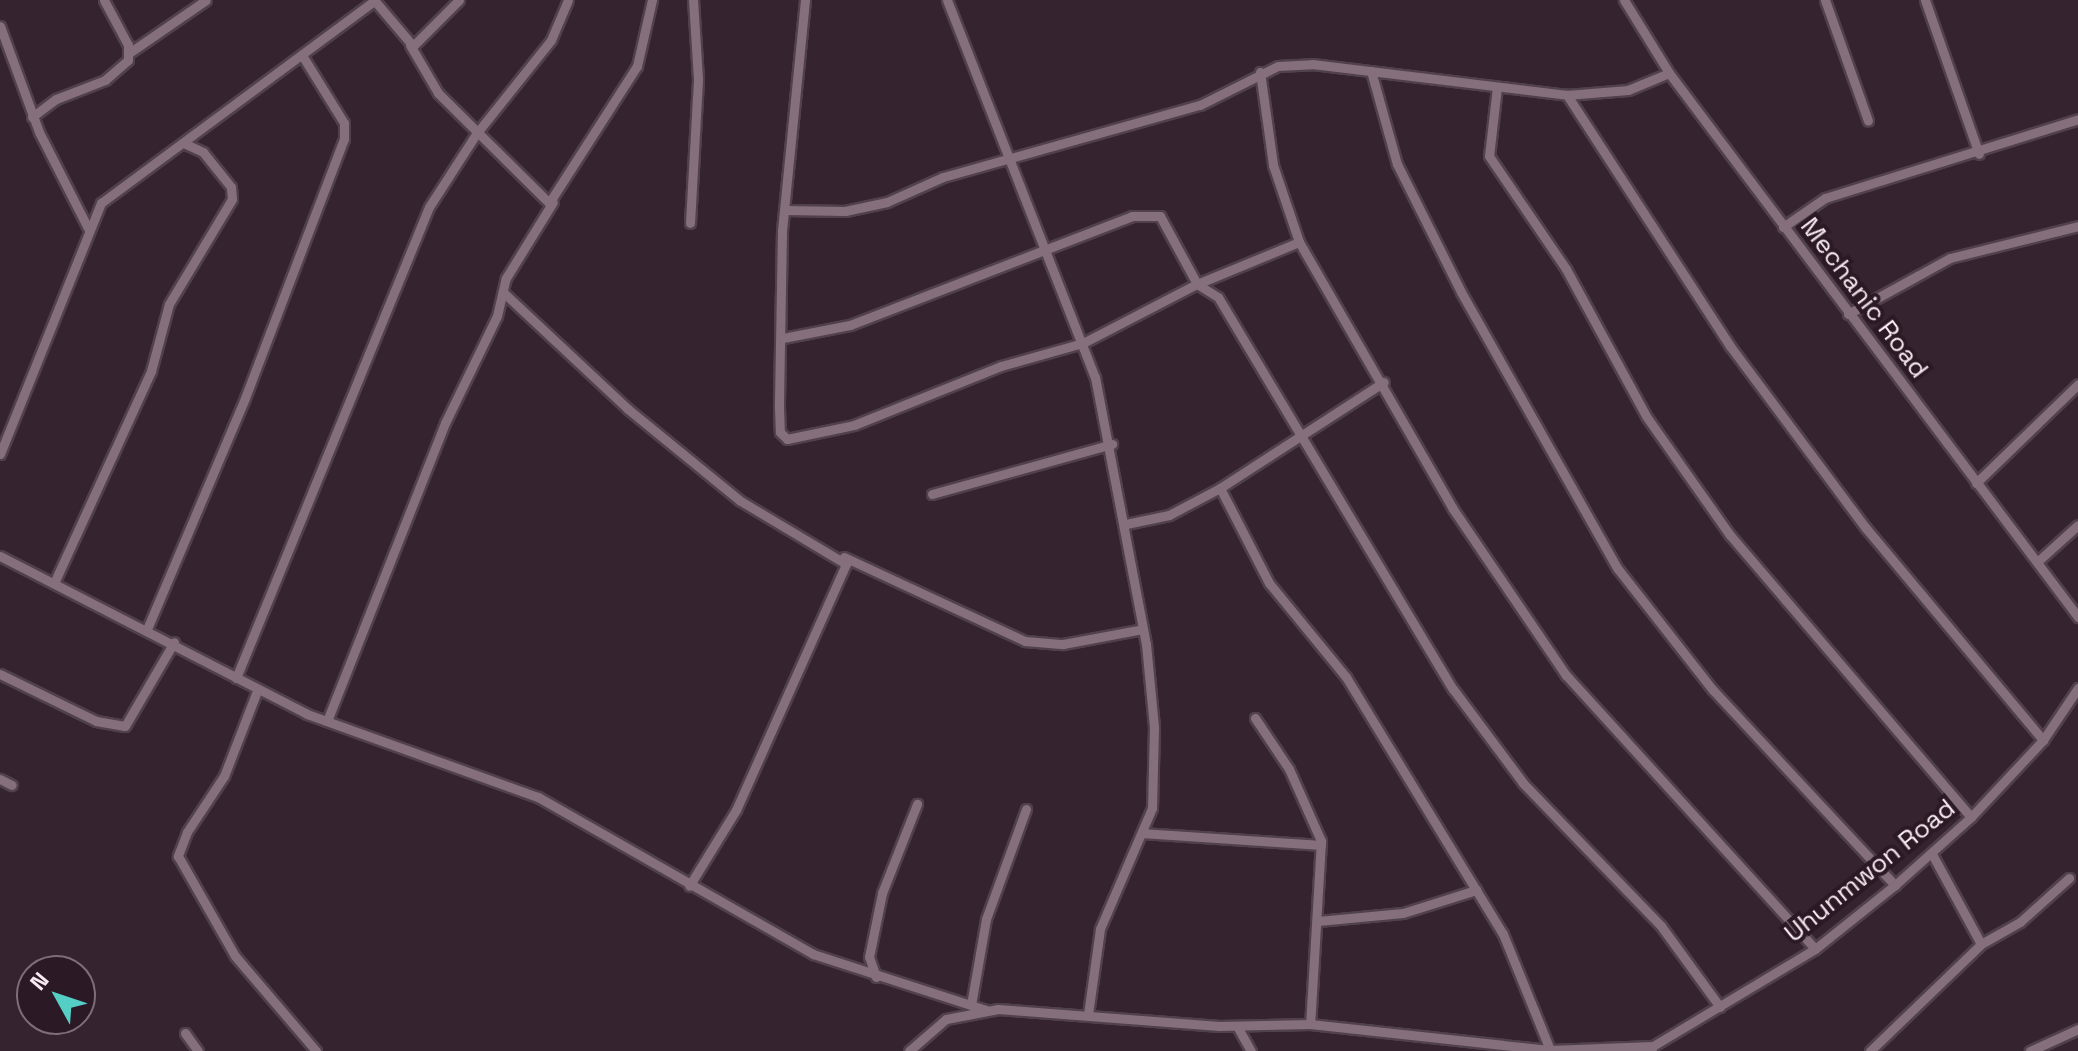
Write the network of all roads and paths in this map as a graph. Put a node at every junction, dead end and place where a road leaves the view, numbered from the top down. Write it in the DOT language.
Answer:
graph roads {
  1 [pos="104,0"];
  2 [pos="206,0"];
  3 [pos="375,0"];
  4 [pos="459,0"];
  5 [pos="568,0"];
  6 [pos="652,0"];
  7 [pos="693,0"];
  8 [pos="805,0"];
  9 [pos="947,0"];
  10 [pos="1624,0"];
  11 [pos="1825,0"];
  12 [pos="1925,0"];
  13 [pos="0,26"];
  14 [pos="410,45"];
  15 [pos="129,53"];
  16 [pos="303,57"];
  17 [pos="1371,71"];
  18 [pos="1260,72"];
  19 [pos="1669,73"];
  20 [pos="1497,87"];
  21 [pos="1567,95"];
  22 [pos="32,117"];
  23 [pos="2078,119"];
  24 [pos="1868,121"];
  25 [pos="476,134"];
  26 [pos="184,143"];
  27 [pos="1979,154"];
  28 [pos="1013,160"];
  29 [pos="553,202"];
  30 [pos="785,210"];
  31 [pos="690,223"];
  32 [pos="2078,226"];
  33 [pos="1783,227"];
  34 [pos="88,228"];
  35 [pos="1299,242"];
  36 [pos="1047,250"];
  37 [pos="1197,284"];
  38 [pos="503,292"];
  39 [pos="1848,314"];
  40 [pos="783,338"];
  41 [pos="1083,343"];
  42 [pos="1384,382"];
  43 [pos="2078,384"];
  44 [pos="1301,436"];
  45 [pos="1112,444"];
  46 [pos="0,454"];
  47 [pos="1976,483"];
  48 [pos="1220,488"];
  49 [pos="932,494"];
  50 [pos="1126,524"];
  51 [pos="2078,525"];
  52 [pos="0,556"];
  53 [pos="844,557"];
  54 [pos="2037,562"];
  55 [pos="54,583"];
  56 [pos="2078,617"];
  57 [pos="147,629"];
  58 [pos="1143,629"];
  59 [pos="174,642"];
  60 [pos="0,674"];
  61 [pos="236,678"];
  62 [pos="2078,688"];
  63 [pos="257,691"];
  64 [pos="1255,718"];
  65 [pos="327,721"];
  66 [pos="2043,740"];
  67 [pos="0,779"];
  68 [pos="12,785"];
  69 [pos="917,804"];
  70 [pos="1026,809"];
  71 [pos="1971,817"];
  72 [pos="1142,833"];
  73 [pos="1321,845"];
  74 [pos="1932,854"];
  75 [pos="2069,878"];
  76 [pos="1895,885"];
  77 [pos="689,886"];
  78 [pos="1476,890"];
  79 [pos="1318,921"];
  80 [pos="1981,944"];
  81 [pos="1815,949"];
  82 [pos="876,977"];
  83 [pos="971,1005"];
  84 [pos="1720,1007"];
  85 [pos="986,1010"];
  86 [pos="1088,1014"];
  87 [pos="1310,1024"];
  88 [pos="1237,1026"];
  89 [pos="2078,1029"];
  90 [pos="185,1033"];
  91 [pos="1652,1049"];
  92 [pos="1550,1050"];
  93 [pos="198,1051"];
  94 [pos="316,1051"];
  95 [pos="909,1051"];
  96 [pos="1251,1051"];
  97 [pos="1870,1051"];
  98 [pos="2030,1051"];
  1 -- 15 [label="street"];
  2 -- 15 [label="street"];
  3 -- 14 [label="street"];
  3 -- 16 [label="street"];
  4 -- 14 [label="street"];
  5 -- 25 [label="street"];
  6 -- 29 [label="street"];
  7 -- 31 [label="street"];
  8 -- 30 [label="street"];
  9 -- 28 [label="street"];
  10 -- 19 [label="street, Mechanic Road"];
  11 -- 24 [label="street"];
  12 -- 27 [label="street"];
  13 -- 22 [label="street"];
  14 -- 25 [label="street"];
  15 -- 22 [label="street"];
  16 -- 26 [label="street"];
  16 -- 57 [label="street"];
  17 -- 18 [label="street"];
  17 -- 20 [label="street"];
  17 -- 76 [label="street"];
  18 -- 28 [label="street"];
  18 -- 35 [label="street"];
  19 -- 21 [label="street"];
  19 -- 33 [label="street, Mechanic Road"];
  20 -- 21 [label="street"];
  20 -- 71 [label="street"];
  21 -- 66 [label="street"];
  22 -- 34 [label="street"];
  23 -- 27 [label="street"];
  25 -- 29 [label="street"];
  25 -- 61 [label="street"];
  26 -- 34 [label="street"];
  26 -- 55 [label="street"];
  27 -- 33 [label="street"];
  28 -- 30 [label="street"];
  28 -- 36 [label="street"];
  29 -- 38 [label="street"];
  30 -- 40 [label="street"];
  32 -- 39 [label="street"];
  33 -- 39 [label="street, Mechanic Road"];
  34 -- 46 [label="street"];
  35 -- 37 [label="street"];
  35 -- 42 [label="street"];
  36 -- 37 [label="street"];
  36 -- 40 [label="street"];
  36 -- 41 [label="street"];
  37 -- 41 [label="street"];
  37 -- 44 [label="street"];
  38 -- 53 [label="street"];
  38 -- 65 [label="street"];
  39 -- 47 [label="street, Mechanic Road"];
  40 -- 41 [label="street"];
  41 -- 45 [label="street"];
  42 -- 44 [label="street"];
  42 -- 81 [label="street"];
  43 -- 47 [label="street"];
  44 -- 48 [label="street"];
  44 -- 84 [label="street"];
  45 -- 49 [label="street"];
  45 -- 50 [label="street"];
  47 -- 54 [label="street, Mechanic Road"];
  48 -- 50 [label="street"];
  48 -- 78 [label="street"];
  50 -- 58 [label="street"];
  51 -- 54 [label="street"];
  52 -- 55 [label="street"];
  53 -- 58 [label="street"];
  53 -- 77 [label="street"];
  54 -- 56 [label="street, Mechanic Road"];
  55 -- 57 [label="street"];
  57 -- 59 [label="street"];
  58 -- 72 [label="street"];
  59 -- 60 [label="street"];
  59 -- 61 [label="street"];
  61 -- 63 [label="street"];
  62 -- 66 [label="street, Uhunmwon Road"];
  63 -- 65 [label="street"];
  63 -- 94 [label="street"];
  64 -- 73 [label="street"];
  65 -- 77 [label="street"];
  66 -- 71 [label="street, Uhunmwon Road"];
  67 -- 68 [label="street"];
  69 -- 82 [label="street"];
  70 -- 83 [label="street"];
  71 -- 74 [label="street, Uhunmwon Road"];
  72 -- 73 [label="street"];
  72 -- 86 [label="street"];
  73 -- 79 [label="street"];
  74 -- 76 [label="street, Uhunmwon Road"];
  74 -- 80 [label="street"];
  75 -- 80 [label="street"];
  76 -- 81 [label="street, Uhunmwon Road"];
  77 -- 82 [label="street"];
  78 -- 79 [label="street"];
  78 -- 92 [label="street"];
  79 -- 87 [label="street"];
  80 -- 97 [label="street"];
  81 -- 84 [label="street, Uhunmwon Road"];
  82 -- 83 [label="street"];
  83 -- 85 [label="street"];
  84 -- 91 [label="street, Uhunmwon Road"];
  85 -- 86 [label="street"];
  85 -- 95 [label="street"];
  86 -- 88 [label="street"];
  87 -- 88 [label="street"];
  87 -- 92 [label="street"];
  88 -- 96 [label="street"];
  89 -- 98 [label="street"];
  90 -- 93 [label="street"];
  91 -- 92 [label="street"];
}
